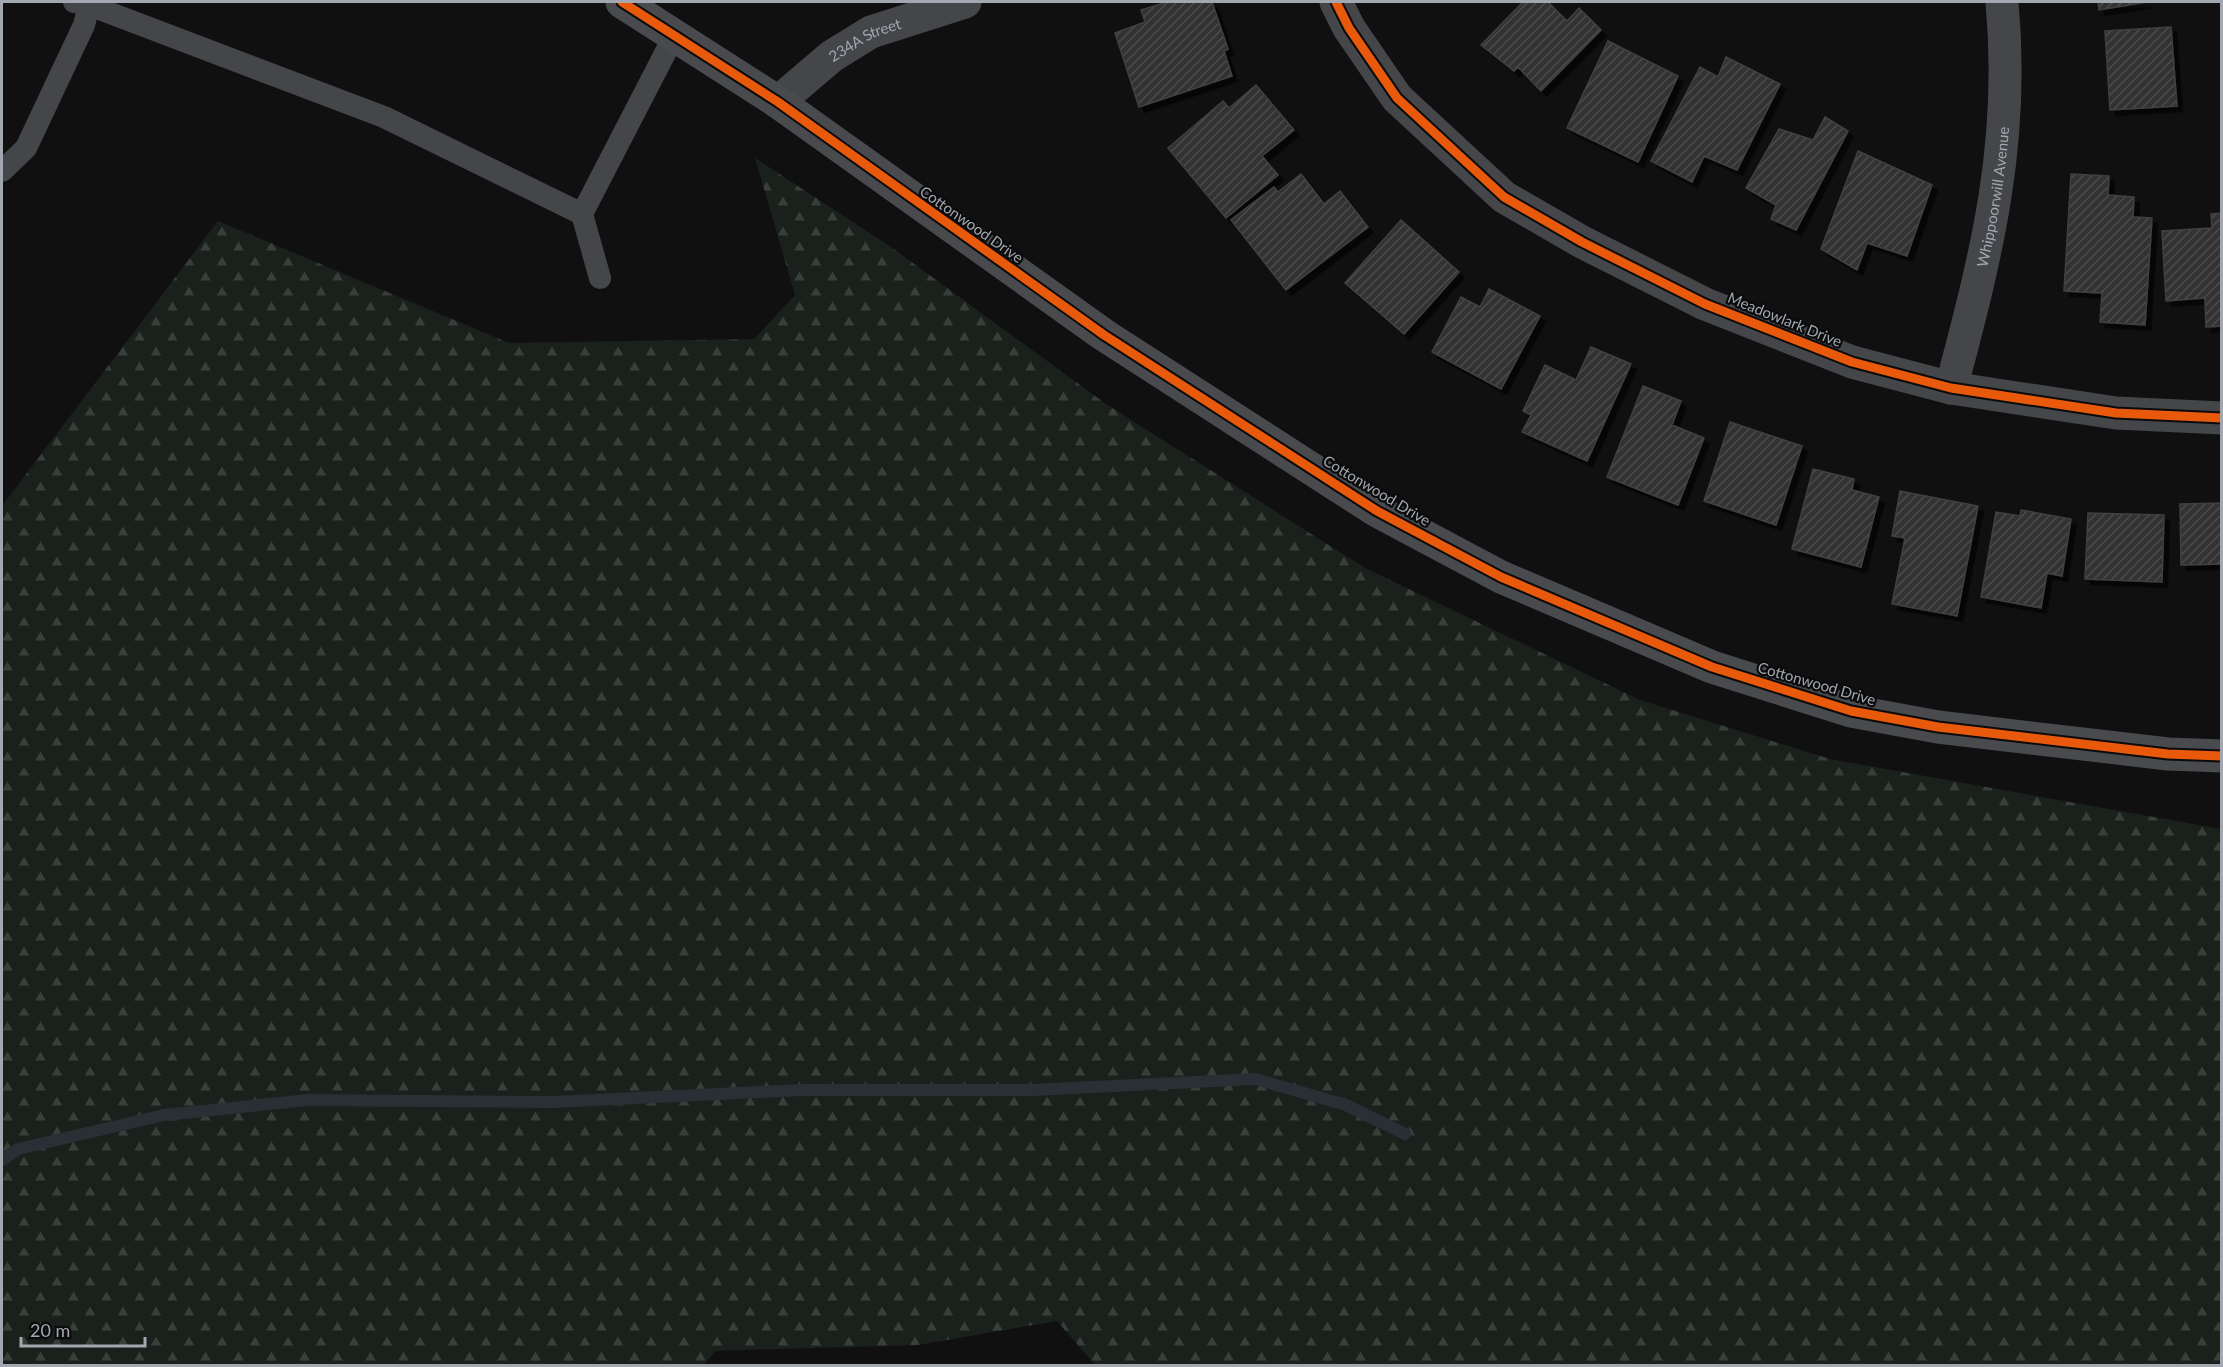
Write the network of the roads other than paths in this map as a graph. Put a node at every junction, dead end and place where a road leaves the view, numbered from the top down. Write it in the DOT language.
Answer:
graph roads {
  1 [pos="84,2"];
  2 [pos="622,2"];
  3 [pos="965,2"];
  4 [pos="1336,2"];
  5 [pos="2002,2"];
  6 [pos="675,34"];
  7 [pos="778,102"];
  8 [pos="2,171"];
  9 [pos="582,214"];
  10 [pos="600,278"];
  11 [pos="1951,388"];
  12 [pos="2222,418"];
  13 [pos="2222,756"];
  1 -- 8 [label="lane"];
  1 -- 9 [label="lane"];
  2 -- 6 [label="street, Cottonwood Drive"];
  3 -- 7 [label="street, 234A Street"];
  4 -- 11 [label="street, Meadowlark Drive"];
  5 -- 11 [label="street, Whippoorwill Avenue"];
  6 -- 7 [label="street, Cottonwood Drive"];
  6 -- 9 [label="lane"];
  7 -- 13 [label="street, Cottonwood Drive"];
  9 -- 10 [label="lane"];
  11 -- 12 [label="street, Meadowlark Drive"];
}
